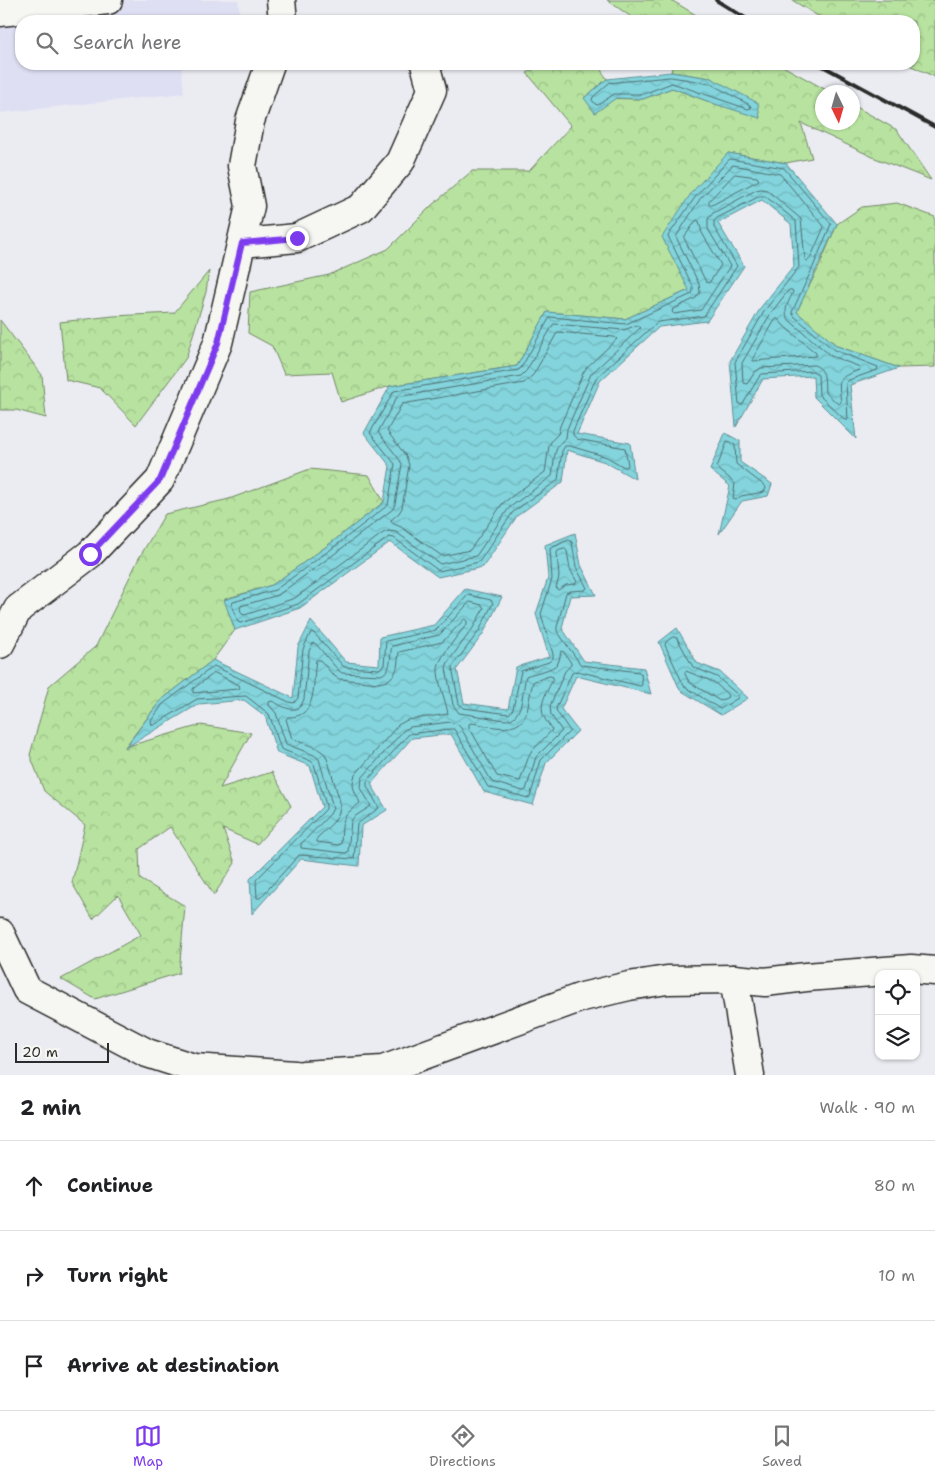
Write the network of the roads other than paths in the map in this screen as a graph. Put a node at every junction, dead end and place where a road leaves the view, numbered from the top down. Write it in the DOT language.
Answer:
graph roads {
  1 [pos="108,0"];
  2 [pos="281,0"];
  3 [pos="61,3"];
  4 [pos="0,12"];
  5 [pos="283,15"];
  6 [pos="268,70"];
  7 [pos="427,70"];
  8 [pos="242,243"];
  9 [pos="0,644"];
  10 [pos="0,933"];
  11 [pos="935,971"];
  12 [pos="734,979"];
  13 [pos="294,1075"];
  14 [pos="303,1075"];
  15 [pos="750,1075"];
  1 -- 3 [label="street"];
  2 -- 5 [label="street"];
  3 -- 4 [label="street"];
  6 -- 8 [label="street"];
  7 -- 8 [label="street"];
  8 -- 9 [label="street"];
  10 -- 13 [label="street"];
  11 -- 12 [label="street"];
  12 -- 14 [label="street"];
  12 -- 15 [label="street"];
}
